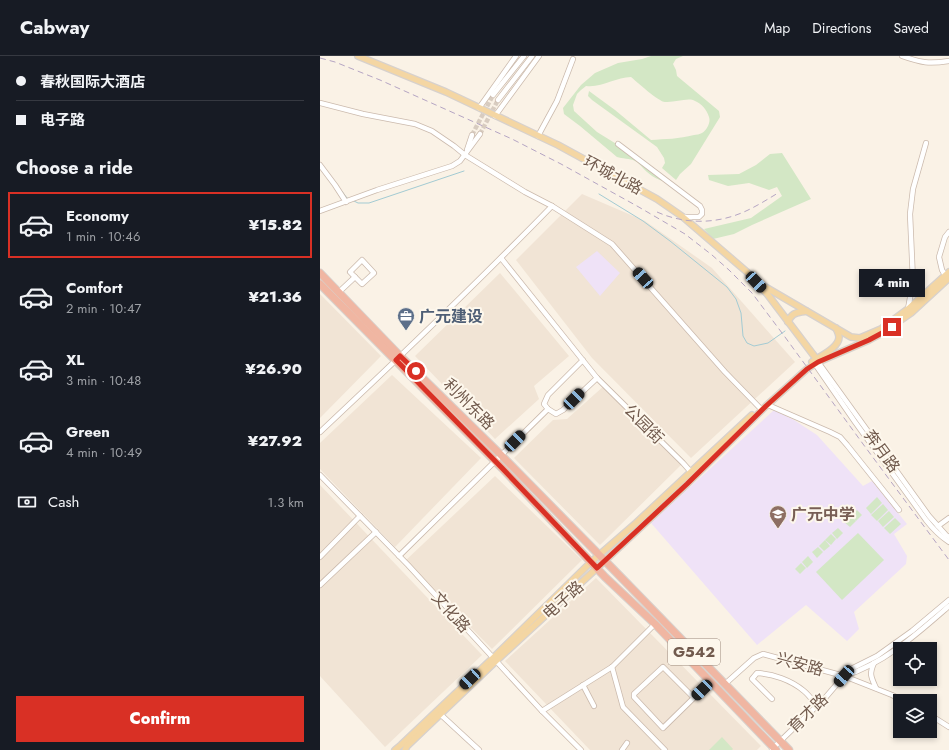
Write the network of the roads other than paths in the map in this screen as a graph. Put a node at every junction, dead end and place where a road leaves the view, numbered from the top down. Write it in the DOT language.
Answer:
graph roads {
  1 [pos="358,56"];
  2 [pos="516,56"];
  3 [pos="524,56"];
  4 [pos="532,56"];
  5 [pos="539,56"];
  6 [pos="902,56"];
  7 [pos="573,59"];
  8 [pos="949,62"];
  9 [pos="493,95"];
  10 [pos="498,100"];
  11 [pos="320,103"];
  12 [pos="479,108"];
  13 [pos="495,116"];
  14 [pos="480,134"];
  15 [pos="472,135"];
  16 [pos="538,136"];
  17 [pos="926,143"];
  18 [pos="618,144"];
  19 [pos="465,155"];
  20 [pos="320,165"];
  21 [pos="348,201"];
  22 [pos="552,206"];
  23 [pos="320,211"];
  24 [pos="683,217"];
  25 [pos="949,232"];
  26 [pos="501,258"];
  27 [pos="320,273"];
  28 [pos="948,275"];
  29 [pos="355,277"];
  30 [pos="756,282"];
  31 [pos="320,284"];
  32 [pos="339,292"];
  33 [pos="908,309"];
  34 [pos="807,311"];
  35 [pos="788,322"];
  36 [pos="836,328"];
  37 [pos="829,351"];
  38 [pos="812,353"];
  39 [pos="398,358"];
  40 [pos="582,360"];
  41 [pos="816,362"];
  42 [pos="597,378"];
  43 [pos="768,405"];
  44 [pos="760,408"];
  45 [pos="548,409"];
  46 [pos="320,432"];
  47 [pos="501,456"];
  48 [pos="495,461"];
  49 [pos="691,472"];
  50 [pos="320,475"];
  51 [pos="899,510"];
  52 [pos="360,516"];
  53 [pos="949,518"];
  54 [pos="938,526"];
  55 [pos="376,532"];
  56 [pos="949,537"];
  57 [pos="949,542"];
  58 [pos="598,554"];
  59 [pos="399,556"];
  60 [pos="320,557"];
  61 [pos="605,560"];
  62 [pos="591,562"];
  63 [pos="597,568"];
  64 [pos="320,586"];
  65 [pos="949,600"];
  66 [pos="949,606"];
  67 [pos="655,624"];
  68 [pos="914,633"];
  69 [pos="494,659"];
  70 [pos="874,663"];
  71 [pos="612,667"];
  72 [pos="844,676"];
  73 [pos="710,682"];
  74 [pos="725,684"];
  75 [pos="583,685"];
  76 [pos="876,688"];
  77 [pos="893,696"];
  78 [pos="694,698"];
  79 [pos="772,699"];
  80 [pos="594,706"];
  81 [pos="817,706"];
  82 [pos="542,711"];
  83 [pos="438,712"];
  84 [pos="937,719"];
  85 [pos="949,727"];
  86 [pos="767,728"];
  87 [pos="761,734"];
  88 [pos="780,741"];
  89 [pos="627,743"];
  90 [pos="774,749"];
  91 [pos="395,750"];
  92 [pos="405,750"];
  93 [pos="479,750"];
  94 [pos="581,750"];
  95 [pos="622,750"];
  96 [pos="665,750"];
  97 [pos="789,750"];
  1 -- 12 [label="main road, 环城北路"];
  2 -- 12 [label="street"];
  3 -- 9 [label="street"];
  4 -- 10 [label="street"];
  5 -- 13 [label="street"];
  6 -- 8 [label="street"];
  7 -- 16 [label="street"];
  11 -- 19 [label="street"];
  12 -- 13 [label="main road, 环城北路"];
  13 -- 16 [label="main road, 环城北路"];
  14 -- 19 [label="street"];
  15 -- 19 [label="street"];
  16 -- 24 [label="main road, 环城北路"];
  17 -- 33 [label="street"];
  18 -- 24 [label="street"];
  19 -- 21 [label="street"];
  19 -- 22 [label="street"];
  20 -- 21 [label="street"];
  21 -- 23 [label="street"];
  22 -- 26 [label="street"];
  22 -- 44 [label="street"];
  24 -- 30 [label="main road, 环城北路"];
  25 -- 28 [label="street"];
  26 -- 39 [label="street"];
  26 -- 40 [label="street"];
  27 -- 32 [label="highway, 利州东路 / G542"];
  28 -- 33 [label="main road"];
  28 -- 41 [label="main road, 电子路"];
  29 -- 29 [label="street"];
  29 -- 32 [label="street"];
  30 -- 34 [label="main road"];
  30 -- 35 [label="main road, 环城北路"];
  31 -- 39 [label="highway, 利州东路 / G542"];
  32 -- 39 [label="highway, 利州东路 / G542"];
  33 -- 36 [label="main road"];
  34 -- 35 [label="main road"];
  34 -- 36 [label="main road"];
  35 -- 38 [label="main road, 环城北路"];
  36 -- 37 [label="main road"];
  37 -- 38 [label="main road"];
  37 -- 41 [label="main road"];
  38 -- 41 [label="main road, 环城北路"];
  39 -- 46 [label="street"];
  39 -- 47 [label="highway, 利州东路 / G542"];
  39 -- 48 [label="highway, 利州东路 / G542"];
  40 -- 42 [label="street, 公园街"];
  40 -- 45 [label="street"];
  41 -- 43 [label="main road, 电子路"];
  41 -- 44 [label="main road, 电子路"];
  41 -- 54 [label="street, 奔月路"];
  41 -- 57 [label="street"];
  42 -- 45 [label="street"];
  42 -- 49 [label="street, 公园街"];
  43 -- 51 [label="street"];
  43 -- 61 [label="main road, 电子路"];
  44 -- 49 [label="main road, 电子路"];
  45 -- 47 [label="street"];
  47 -- 48 [label="street"];
  47 -- 58 [label="highway, 利州东路 / G542"];
  48 -- 59 [label="street"];
  48 -- 62 [label="highway, 利州东路 / G542"];
  49 -- 58 [label="main road, 电子路"];
  50 -- 52 [label="street, 文化路"];
  52 -- 55 [label="street, 文化路"];
  52 -- 60 [label="street"];
  53 -- 54 [label="street"];
  54 -- 56 [label="street, 奔月路"];
  55 -- 59 [label="street, 文化路"];
  55 -- 64 [label="street"];
  58 -- 61 [label="highway, G542"];
  58 -- 62 [label="main road, 电子路"];
  59 -- 69 [label="street, 文化路"];
  61 -- 63 [label="main road, 电子路"];
  61 -- 74 [label="highway, G542"];
  62 -- 63 [label="highway, G542"];
  62 -- 69 [label="main road, 电子路"];
  63 -- 67 [label="highway, G542"];
  63 -- 69 [label="main road, 电子路"];
  65 -- 68 [label="street"];
  66 -- 68 [label="street"];
  67 -- 71 [label="street"];
  67 -- 73 [label="highway, G542"];
  68 -- 70 [label="street"];
  68 -- 72 [label="street, 育才路"];
  69 -- 82 [label="street, 文化路"];
  69 -- 83 [label="main road, 电子路"];
  70 -- 72 [label="street"];
  70 -- 76 [label="street"];
  71 -- 75 [label="street"];
  71 -- 96 [label="street"];
  72 -- 74 [label="street, 兴安路"];
  72 -- 76 [label="street, 兴安路"];
  72 -- 81 [label="street, 育才路"];
  73 -- 78 [label="street"];
  73 -- 87 [label="highway, G542"];
  74 -- 86 [label="highway, G542"];
  75 -- 80 [label="street"];
  75 -- 82 [label="street"];
  76 -- 77 [label="street, 兴安路"];
  78 -- 78 [label="street"];
  79 -- 81 [label="street"];
  81 -- 88 [label="street, 育才路"];
  82 -- 94 [label="street, 文化路"];
  83 -- 91 [label="main road, 电子路"];
  83 -- 92 [label="main road, 电子路"];
  83 -- 93 [label="street"];
  84 -- 85 [label="street"];
  86 -- 87 [label="main road"];
  86 -- 88 [label="highway, G542"];
  87 -- 90 [label="highway, G542"];
  88 -- 90 [label="street, 育才路"];
  88 -- 97 [label="highway, G542"];
  89 -- 95 [label="street"];
}
